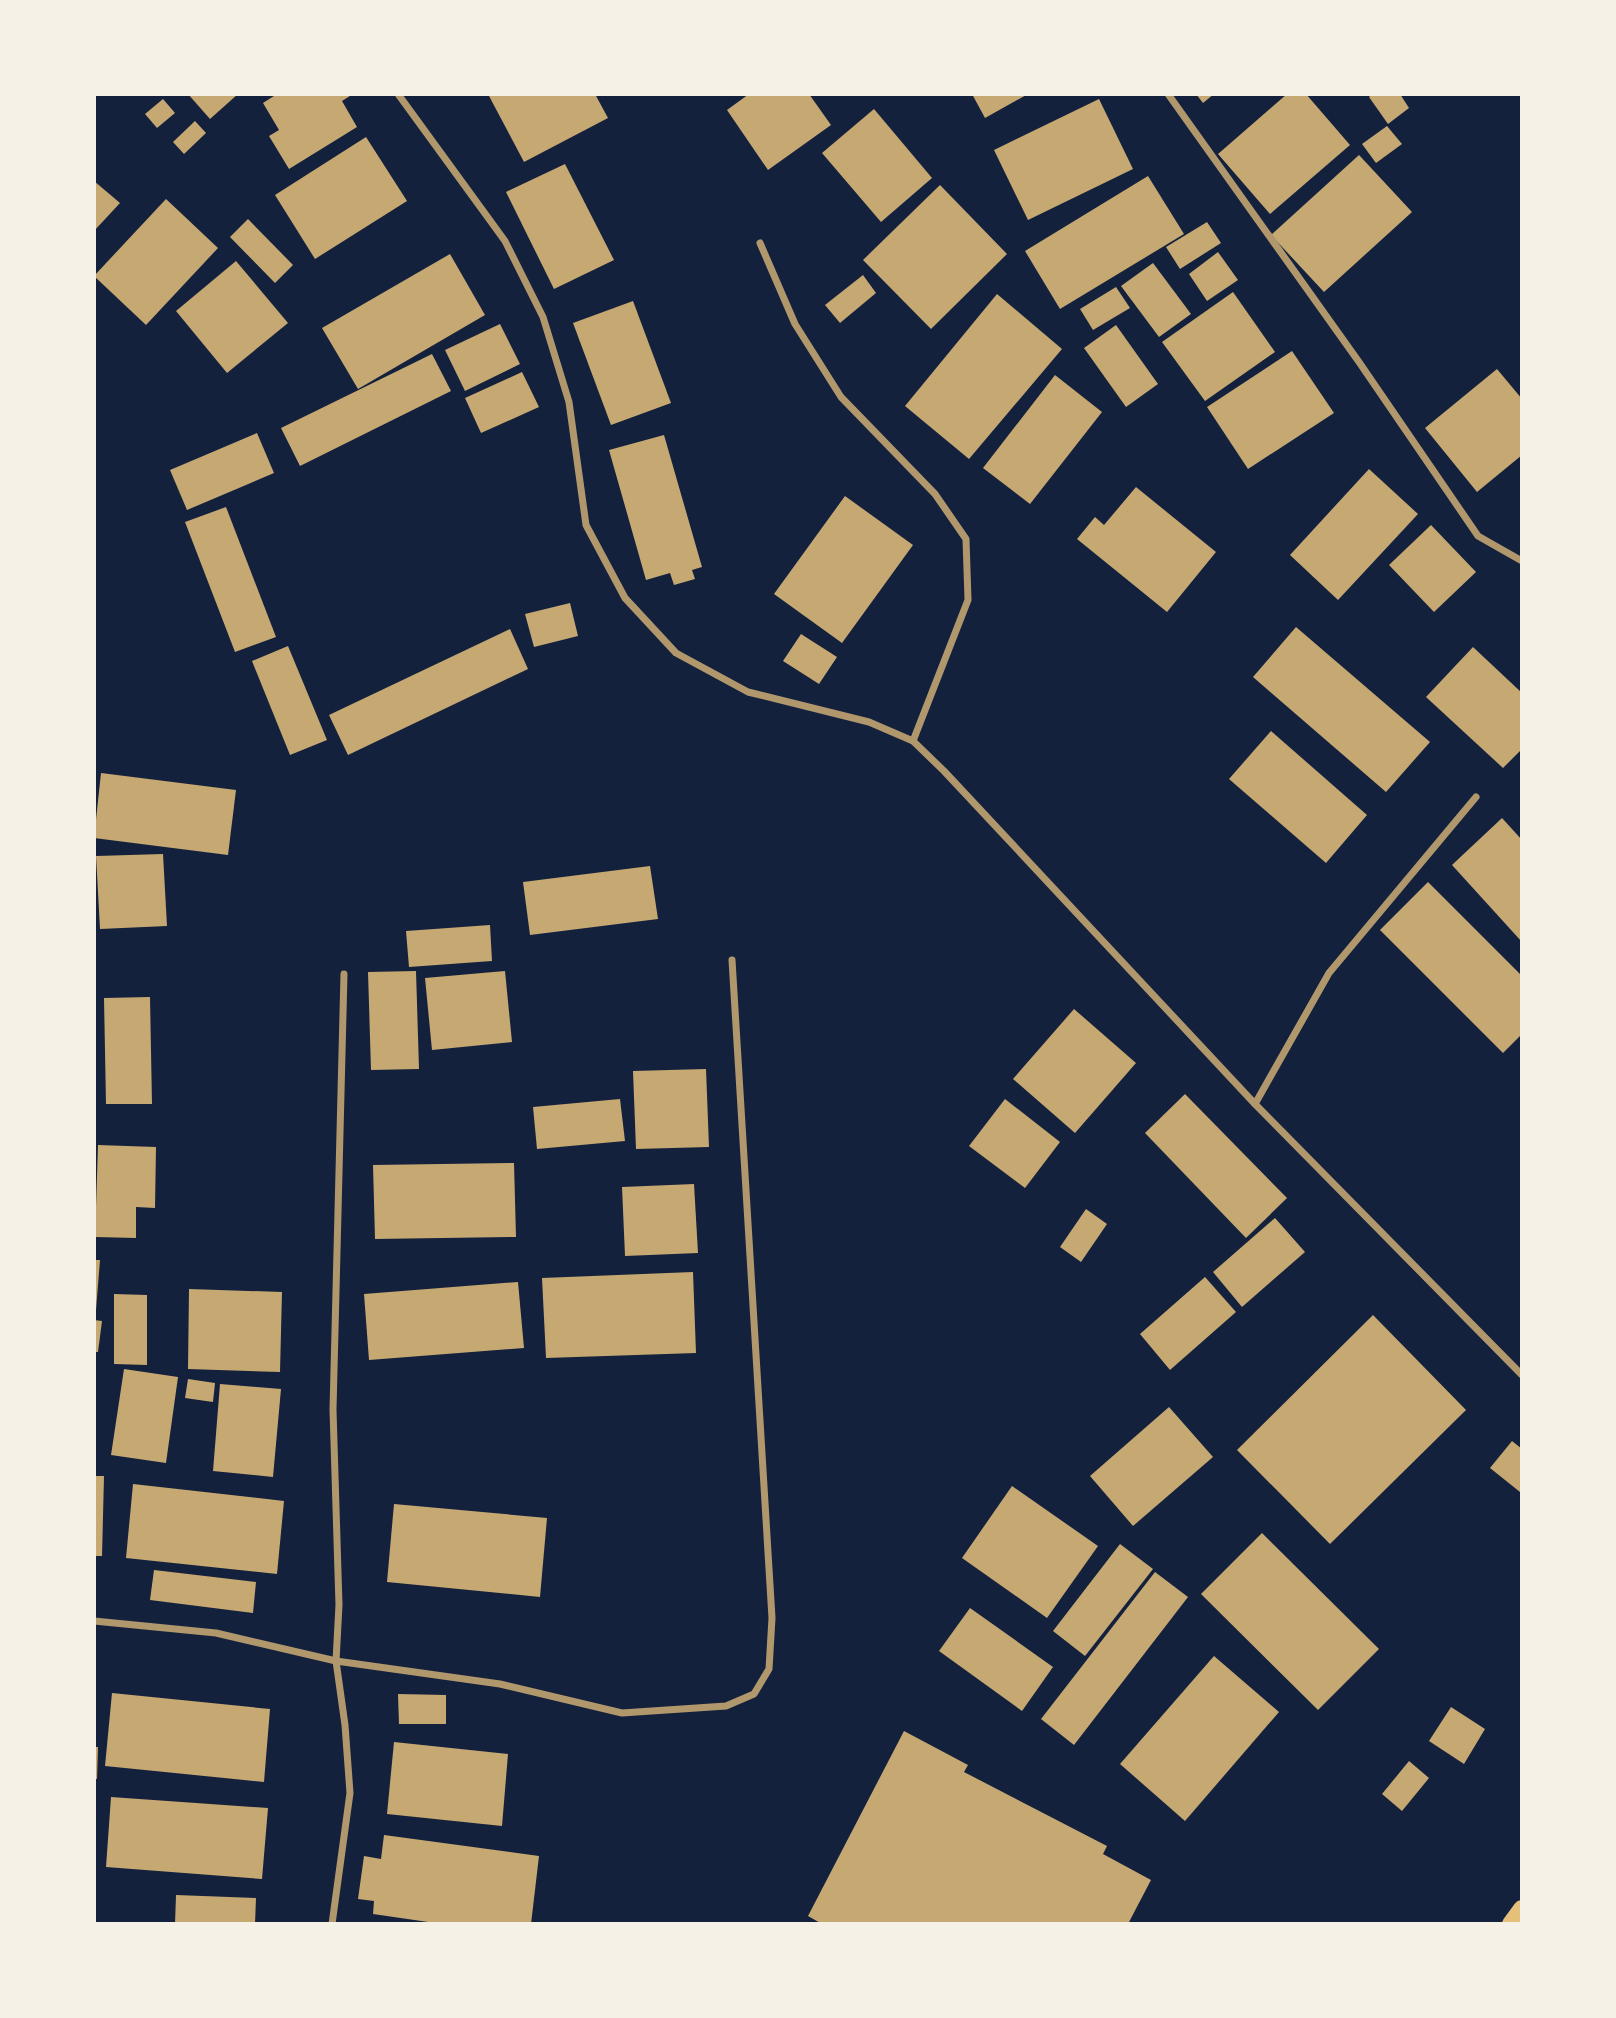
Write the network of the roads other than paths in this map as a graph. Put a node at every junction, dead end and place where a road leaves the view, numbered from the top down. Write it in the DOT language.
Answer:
graph roads {
  1 [pos="398,94"];
  2 [pos="1167,94"];
  3 [pos="761,243"];
  4 [pos="1521,561"];
  5 [pos="913,741"];
  6 [pos="1476,797"];
  7 [pos="732,960"];
  8 [pos="344,974"];
  9 [pos="1255,1104"];
  10 [pos="1521,1375"];
  11 [pos="94,1621"];
  12 [pos="335,1661"];
  13 [pos="1521,1909"];
  14 [pos="332,1923"];
  15 [pos="1511,1923"];
  1 -- 5 [label="street"];
  2 -- 4 [label="street"];
  3 -- 5 [label="street"];
  5 -- 9 [label="street"];
  6 -- 9 [label="street"];
  7 -- 12 [label="street"];
  8 -- 12 [label="street"];
  9 -- 10 [label="street"];
  11 -- 12 [label="street"];
  12 -- 14 [label="street"];
  13 -- 15 [label="main road"];
}
